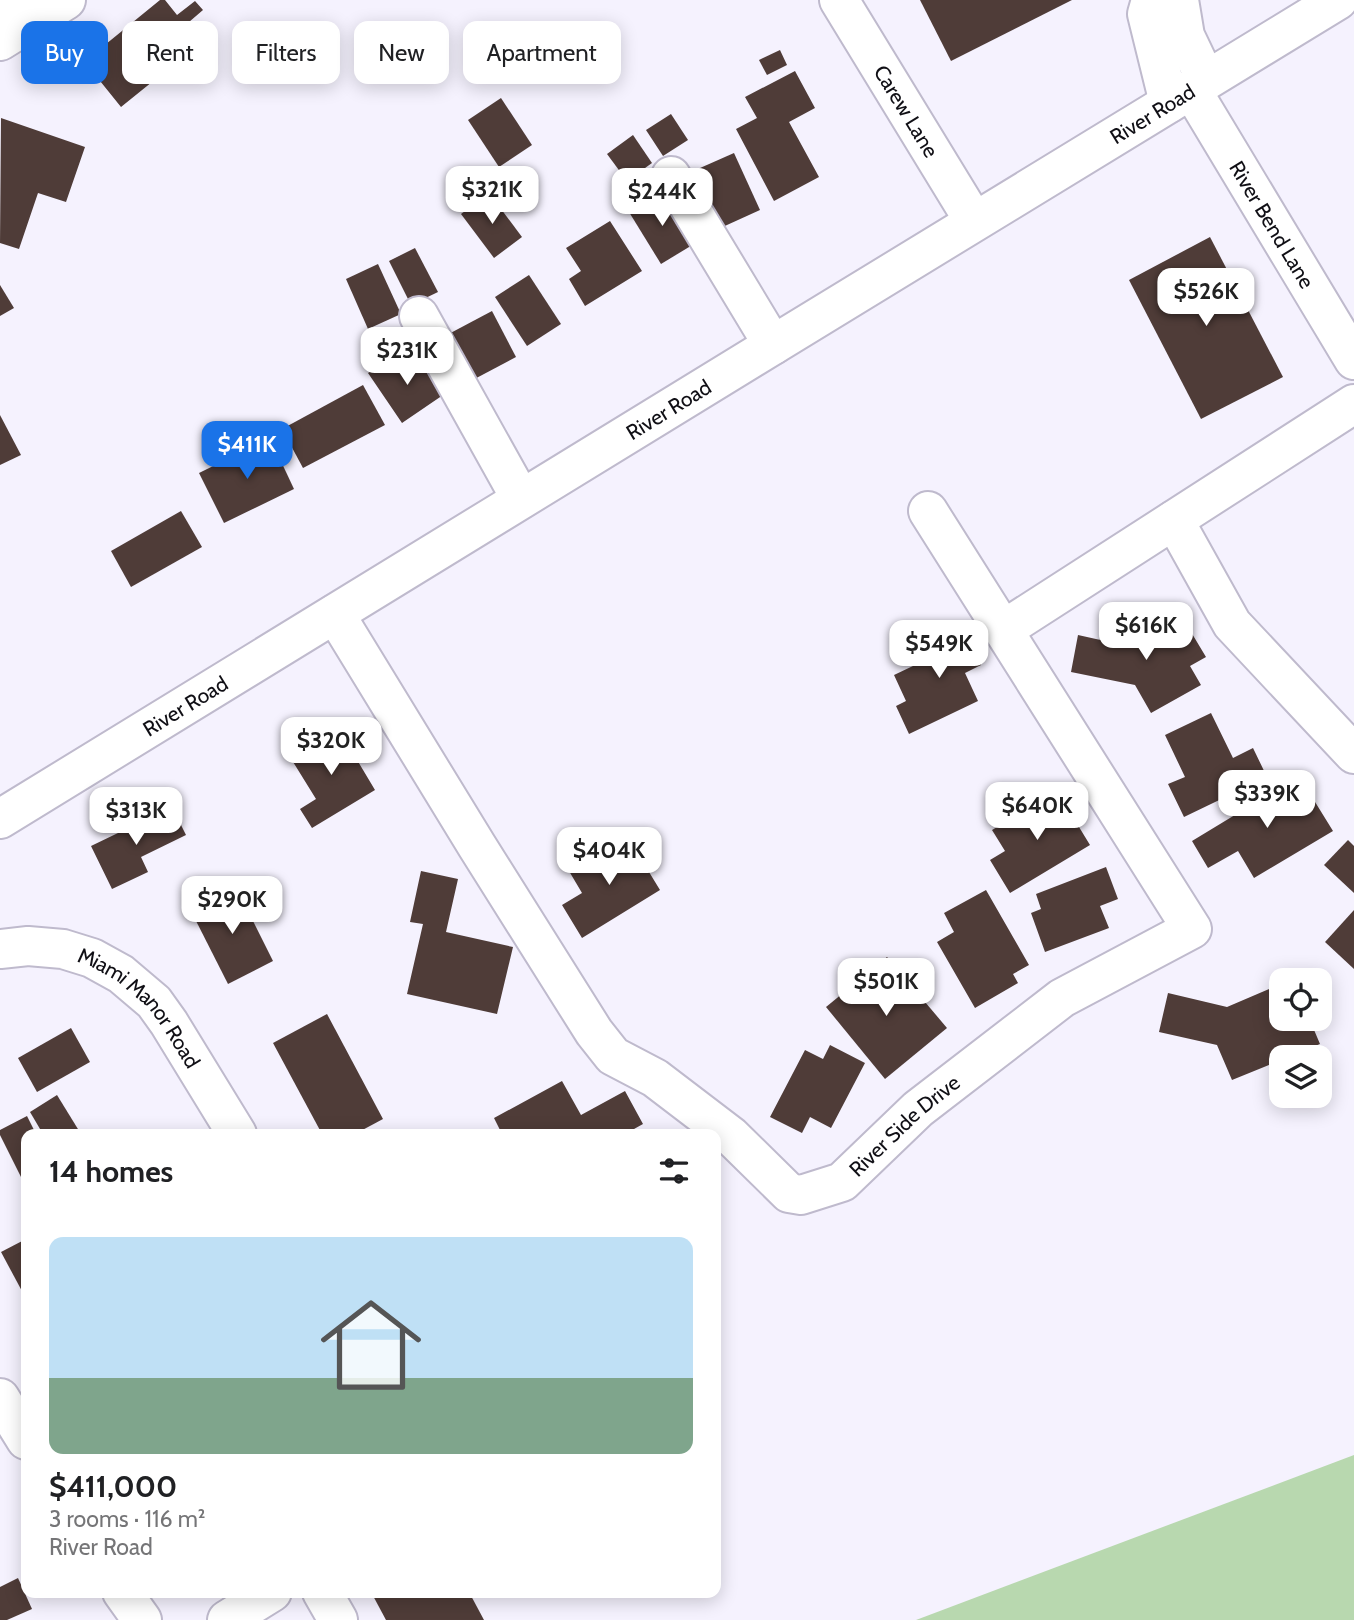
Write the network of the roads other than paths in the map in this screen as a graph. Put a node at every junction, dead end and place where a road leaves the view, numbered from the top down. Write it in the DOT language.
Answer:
graph roads {
  1 [pos="13,0"];
  2 [pos="66,0"];
  3 [pos="839,0"];
  4 [pos="1152,0"];
  5 [pos="1179,0"];
  6 [pos="1338,0"];
  7 [pos="0,5"];
  8 [pos="0,41"];
  9 [pos="1189,91"];
  10 [pos="671,176"];
  11 [pos="974,221"];
  12 [pos="419,316"];
  13 [pos="772,345"];
  14 [pos="1354,360"];
  15 [pos="1354,404"];
  16 [pos="521,499"];
  17 [pos="929,510"];
  18 [pos="1174,520"];
  19 [pos="335,614"];
  20 [pos="1003,630"];
  21 [pos="1354,754"];
  22 [pos="0,819"];
  23 [pos="0,949"];
  24 [pos="234,1129"];
  25 [pos="0,1398"];
  26 [pos="21,1432"];
  27 [pos="126,1598"];
  28 [pos="262,1598"];
  29 [pos="325,1598"];
  30 [pos="142,1620"];
  31 [pos="227,1620"];
  32 [pos="338,1620"];
  1 -- 7 [label="street"];
  2 -- 8 [label="street"];
  3 -- 11 [label="street, Carew Lane"];
  4 -- 9 [label="street"];
  5 -- 9 [label="street"];
  6 -- 9 [label="street, River Road"];
  9 -- 11 [label="street, River Road"];
  9 -- 14 [label="street, River Bend Lane"];
  10 -- 13 [label="street"];
  11 -- 13 [label="street, River Road"];
  12 -- 16 [label="street"];
  13 -- 16 [label="street, River Road"];
  15 -- 18 [label="street"];
  16 -- 19 [label="street, River Road"];
  17 -- 20 [label="street, River Side Drive"];
  18 -- 20 [label="street"];
  18 -- 21 [label="street"];
  19 -- 20 [label="street, River Side Drive"];
  19 -- 22 [label="street, River Road"];
  23 -- 24 [label="street, Miami Manor Road"];
  25 -- 26 [label="street"];
  27 -- 30 [label="street"];
  28 -- 31 [label="street"];
  29 -- 32 [label="street"];
}
